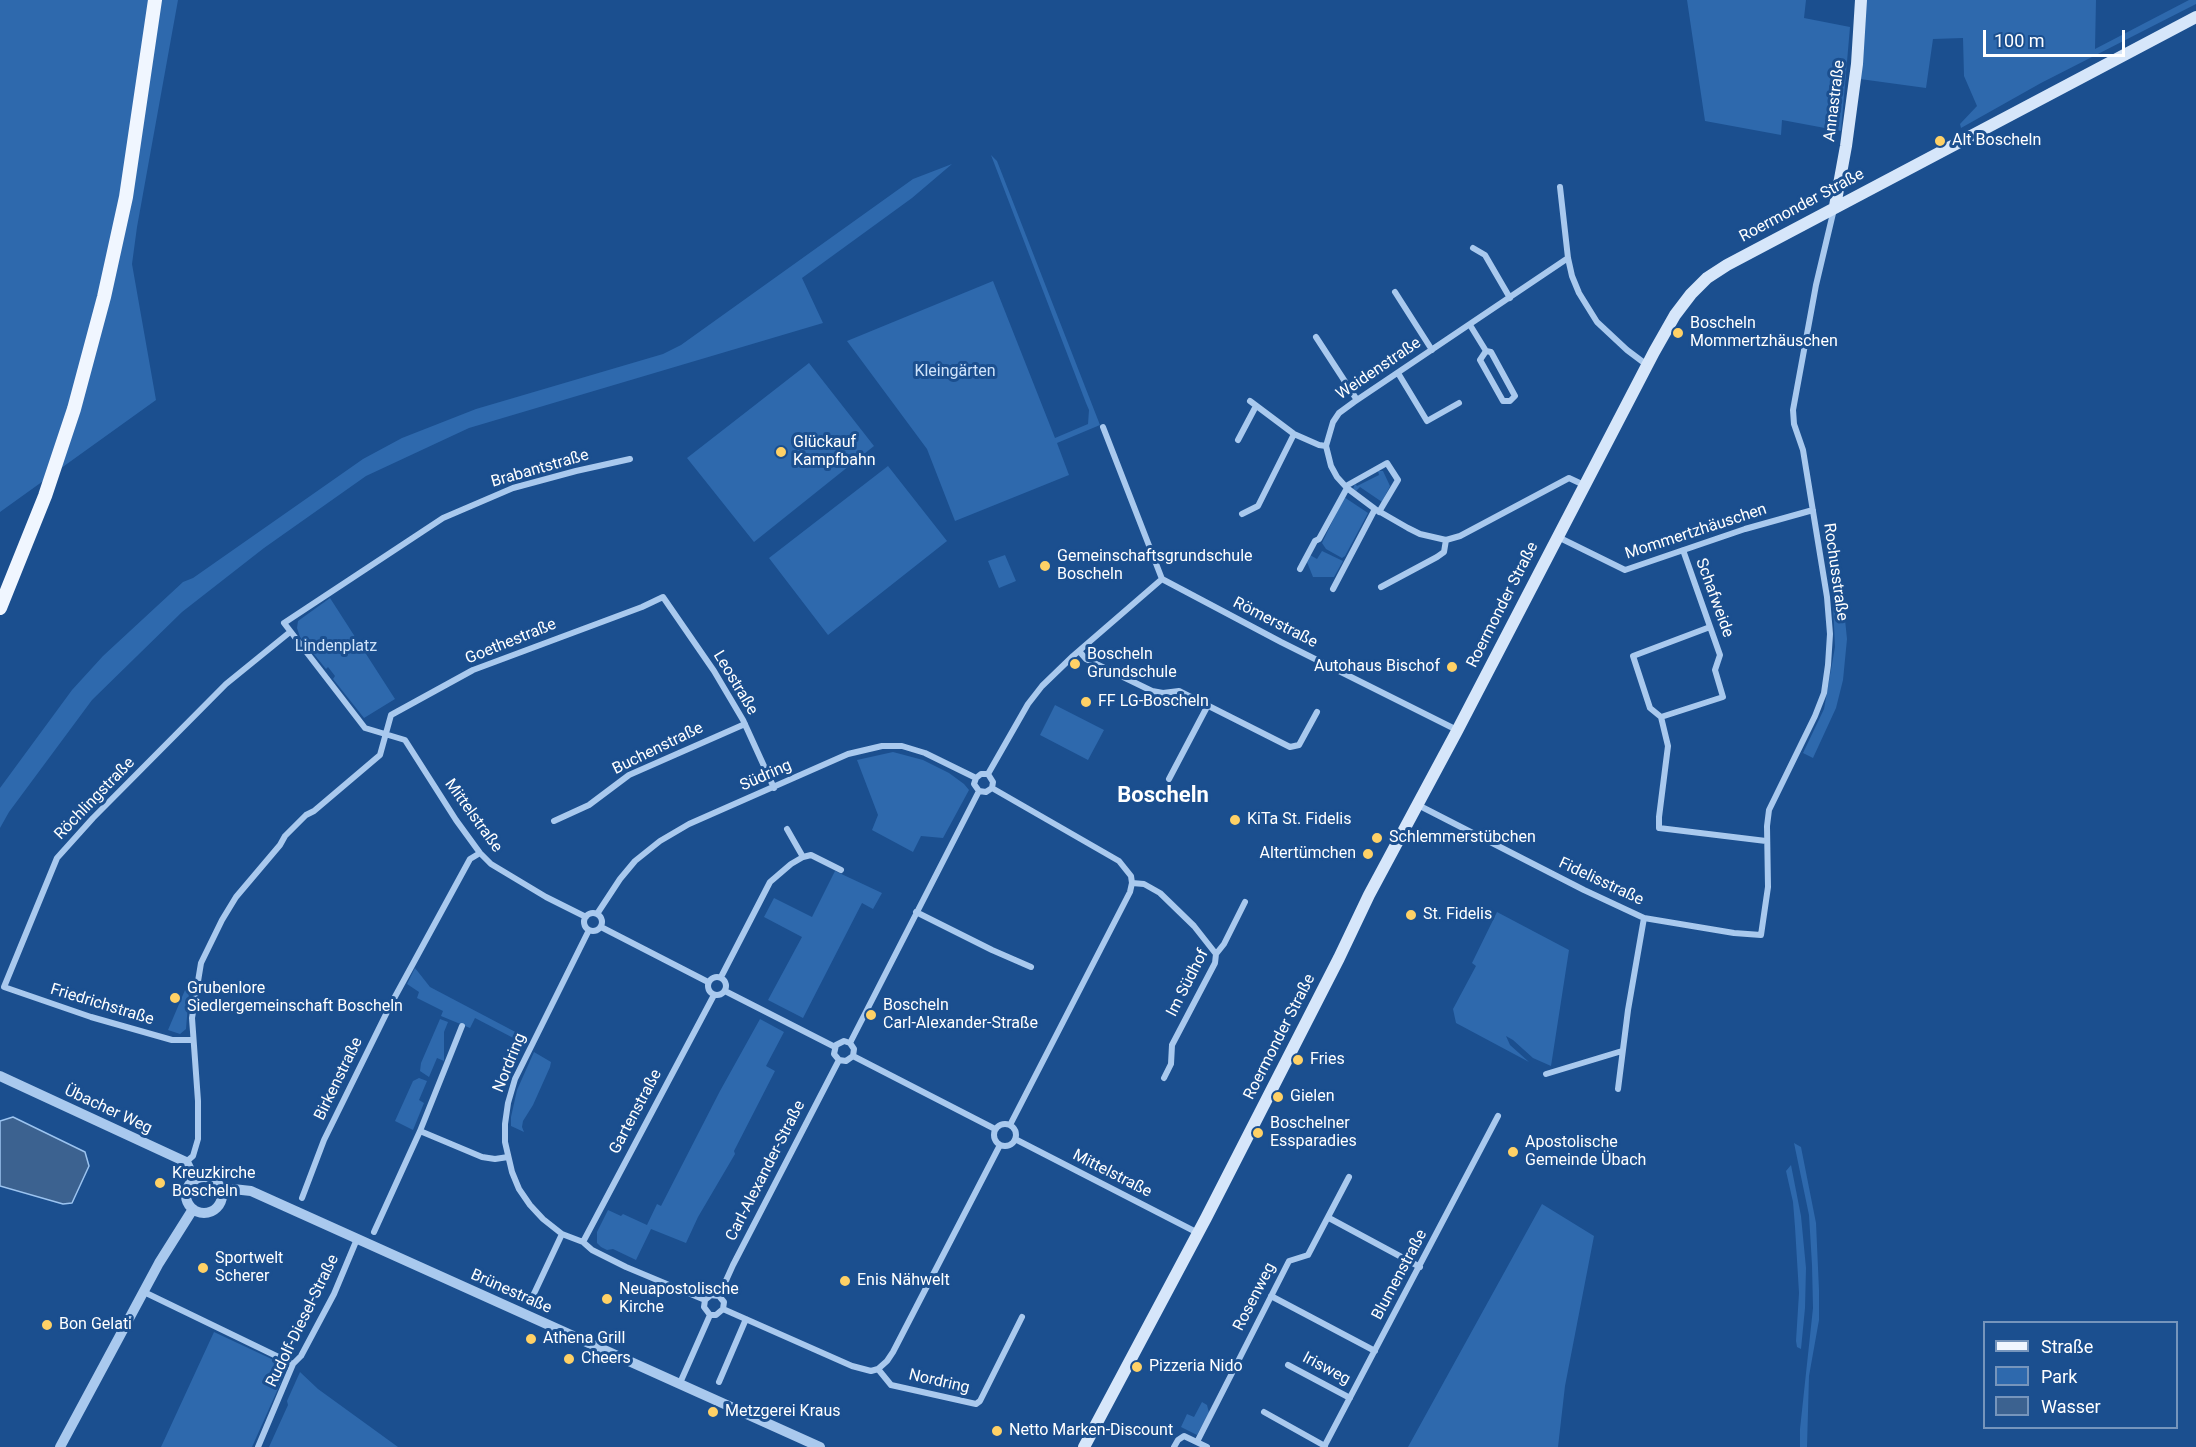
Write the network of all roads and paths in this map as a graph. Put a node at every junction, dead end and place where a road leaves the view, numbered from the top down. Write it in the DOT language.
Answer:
graph roads {
  1 [pos="155,0"];
  2 [pos="1861,0"];
  3 [pos="2196,17"];
  4 [pos="1560,187"];
  5 [pos="1835,206"];
  6 [pos="1473,248"];
  7 [pos="1568,258"];
  8 [pos="1395,292"];
  9 [pos="1509,298"];
  10 [pos="1470,325"];
  11 [pos="1316,337"];
  12 [pos="1432,350"];
  13 [pos="1486,351"];
  14 [pos="1647,365"];
  15 [pos="1398,373"];
  16 [pos="1357,400"];
  17 [pos="1459,403"];
  18 [pos="1102,427"];
  19 [pos="1294,434"];
  20 [pos="1238,440"];
  21 [pos="1326,446"];
  22 [pos="630,459"];
  23 [pos="1584,485"];
  24 [pos="1347,487"];
  25 [pos="1377,510"];
  26 [pos="1813,510"];
  27 [pos="1242,514"];
  28 [pos="1557,537"];
  29 [pos="1446,540"];
  30 [pos="1683,550"];
  31 [pos="1300,569"];
  32 [pos="1162,579"];
  33 [pos="1382,587"];
  34 [pos="1333,588"];
  35 [pos="663,597"];
  36 [pos="0,608"];
  37 [pos="1710,627"];
  38 [pos="290,632"];
  39 [pos="1079,651"];
  40 [pos="1208,705"];
  41 [pos="1317,712"];
  42 [pos="1661,717"];
  43 [pos="745,724"];
  44 [pos="1457,730"];
  45 [pos="385,733"];
  46 [pos="988,774"];
  47 [pos="976,778"];
  48 [pos="1168,779"];
  49 [pos="774,788"];
  50 [pos="992,788"];
  51 [pos="979,791"];
  52 [pos="1418,805"];
  53 [pos="554,821"];
  54 [pos="787,829"];
  55 [pos="1766,841"];
  56 [pos="480,853"];
  57 [pos="802,857"];
  58 [pos="840,870"];
  59 [pos="1132,883"];
  60 [pos="1245,903"];
  61 [pos="916,912"];
  62 [pos="597,914"];
  63 [pos="586,917"];
  64 [pos="1644,918"];
  65 [pos="601,927"];
  66 [pos="589,930"];
  67 [pos="1761,935"];
  68 [pos="1216,954"];
  69 [pos="1031,967"];
  70 [pos="721,977"];
  71 [pos="708,982"];
  72 [pos="4,987"];
  73 [pos="725,991"];
  74 [pos="714,994"];
  75 [pos="462,1026"];
  76 [pos="193,1040"];
  77 [pos="850,1043"];
  78 [pos="835,1047"];
  79 [pos="1622,1051"];
  80 [pos="853,1056"];
  81 [pos="839,1060"];
  82 [pos="1546,1074"];
  83 [pos="0,1076"];
  84 [pos="1164,1078"];
  85 [pos="1618,1089"];
  86 [pos="1498,1116"];
  87 [pos="1010,1125"];
  88 [pos="995,1129"];
  89 [pos="420,1131"];
  90 [pos="1015,1139"];
  91 [pos="1000,1145"];
  92 [pos="508,1157"];
  93 [pos="186,1162"];
  94 [pos="1349,1177"];
  95 [pos="195,1180"];
  96 [pos="221,1192"];
  97 [pos="302,1198"];
  98 [pos="193,1209"];
  99 [pos="1329,1218"];
  100 [pos="374,1232"];
  101 [pos="1198,1233"];
  102 [pos="562,1234"];
  103 [pos="357,1239"];
  104 [pos="583,1242"];
  105 [pos="1420,1267"];
  106 [pos="144,1293"];
  107 [pos="719,1296"];
  108 [pos="1271,1296"];
  109 [pos="531,1300"];
  110 [pos="705,1300"];
  111 [pos="723,1309"];
  112 [pos="710,1315"];
  113 [pos="1022,1317"];
  114 [pos="746,1319"];
  115 [pos="1375,1351"];
  116 [pos="293,1364"];
  117 [pos="1288,1365"];
  118 [pos="878,1369"];
  119 [pos="719,1382"];
  120 [pos="680,1383"];
  121 [pos="1350,1398"];
  122 [pos="1264,1412"];
  123 [pos="1197,1442"];
  124 [pos="1324,1446"];
  125 [pos="60,1447"];
  126 [pos="258,1447"];
  127 [pos="820,1447"];
  128 [pos="1084,1447"];
  129 [pos="1174,1447"];
  130 [pos="1207,1447"];
  1 -- 36 [label="main road"];
  2 -- 5 [label="main road, Annastraße"];
  3 -- 5 [label="main road, Roermonder Straße"];
  4 -- 7 [label="street"];
  5 -- 14 [label="main road, Roermonder Straße"];
  5 -- 26 [label="street, Rochusstraße"];
  6 -- 9 [label="street"];
  7 -- 9 [label="street, Weidenstraße"];
  7 -- 14 [label="street"];
  8 -- 12 [label="street"];
  9 -- 10 [label="street, Weidenstraße"];
  10 -- 12 [label="street, Weidenstraße"];
  10 -- 13 [label="street"];
  11 -- 16 [label="street"];
  12 -- 15 [label="street, Weidenstraße"];
  13 -- 13 [label="street"];
  14 -- 23 [label="main road, Roermonder Straße"];
  15 -- 16 [label="street, Weidenstraße"];
  15 -- 17 [label="street"];
  16 -- 21 [label="street, Weidenstraße"];
  18 -- 32 [label="street"];
  19 -- 20 [label="street"];
  19 -- 21 [label="street"];
  19 -- 27 [label="street"];
  21 -- 24 [label="street"];
  22 -- 38 [label="street, Brabantstraße"];
  23 -- 28 [label="main road, Roermonder Straße"];
  23 -- 29 [label="street"];
  24 -- 25 [label="street"];
  24 -- 25 [label="street"];
  24 -- 31 [label="street"];
  25 -- 29 [label="street"];
  25 -- 34 [label="street"];
  26 -- 30 [label="street, Mommertzhäuschen"];
  26 -- 55 [label="street, Rochusstraße"];
  28 -- 30 [label="street, Mommertzhäuschen"];
  28 -- 44 [label="main road, Roermonder Straße"];
  29 -- 33 [label="street"];
  30 -- 37 [label="street, Schafweide"];
  32 -- 39 [label="street"];
  32 -- 44 [label="street, Römerstraße"];
  35 -- 43 [label="street, Leostraße"];
  35 -- 45 [label="street, Goethestraße"];
  37 -- 42 [label="street, Schafweide"];
  37 -- 42 [label="street"];
  38 -- 45 [label="street"];
  38 -- 72 [label="street, Röchlingstraße"];
  39 -- 40 [label="street"];
  39 -- 46 [label="street"];
  40 -- 41 [label="street"];
  40 -- 48 [label="street"];
  42 -- 55 [label="street"];
  43 -- 49 [label="street, Leostraße"];
  43 -- 53 [label="street, Buchenstraße"];
  44 -- 52 [label="main road, Roermonder Straße"];
  45 -- 56 [label="street, Mittelstraße"];
  45 -- 76 [label="street, Goethestraße"];
  46 -- 47 [label="street"];
  46 -- 50 [label="street"];
  47 -- 49 [label="street, Südring"];
  47 -- 51 [label="street"];
  49 -- 62 [label="street, Südring"];
  50 -- 51 [label="street"];
  50 -- 59 [label="street"];
  51 -- 61 [label="street"];
  52 -- 64 [label="street, Fidelisstraße"];
  52 -- 101 [label="main road, Roermonder Straße"];
  54 -- 57 [label="street"];
  55 -- 67 [label="street, Rochusstraße"];
  56 -- 63 [label="street, Mittelstraße"];
  56 -- 97 [label="street, Birkenstraße"];
  57 -- 58 [label="street"];
  57 -- 70 [label="street"];
  59 -- 68 [label="street"];
  59 -- 87 [label="street"];
  60 -- 68 [label="street, Im Südhof"];
  61 -- 69 [label="street"];
  61 -- 77 [label="street"];
  62 -- 63 [label="street"];
  62 -- 65 [label="street"];
  63 -- 66 [label="street"];
  64 -- 67 [label="street, Fidelisstraße"];
  64 -- 79 [label="street, Fidelisstraße"];
  65 -- 66 [label="street"];
  65 -- 71 [label="street"];
  66 -- 92 [label="street, Nordring"];
  68 -- 84 [label="street, Im Südhof"];
  70 -- 71 [label="street"];
  70 -- 73 [label="street"];
  71 -- 74 [label="street"];
  72 -- 76 [label="street, Friedrichstraße"];
  73 -- 74 [label="street"];
  73 -- 78 [label="street"];
  74 -- 104 [label="street, Gartenstraße"];
  75 -- 89 [label="street"];
  76 -- 93 [label="street, Goethestraße"];
  77 -- 78 [label="street"];
  77 -- 80 [label="street"];
  78 -- 81 [label="street"];
  79 -- 82 [label="street"];
  79 -- 85 [label="street, Fidelisstraße"];
  80 -- 81 [label="street"];
  80 -- 88 [label="street"];
  81 -- 107 [label="street, Carl-Alexander-Straße"];
  83 -- 93 [label="street, Übacher Weg"];
  86 -- 105 [label="street, Blumenstraße"];
  87 -- 88 [label="street"];
  87 -- 90 [label="street"];
  88 -- 91 [label="street"];
  89 -- 92 [label="street"];
  89 -- 100 [label="street"];
  90 -- 91 [label="street"];
  90 -- 101 [label="street, Mittelstraße"];
  91 -- 118 [label="street, Nordring"];
  92 -- 102 [label="street, Nordring"];
  93 -- 95 [label="street"];
  94 -- 99 [label="street, Rosenweg"];
  95 -- 96 [label="street"];
  95 -- 98 [label="street"];
  96 -- 98 [label="street"];
  96 -- 103 [label="street, Brünestraße"];
  98 -- 106 [label="street"];
  99 -- 105 [label="street"];
  99 -- 108 [label="street, Rosenweg"];
  101 -- 128 [label="main road, Roermonder Straße"];
  102 -- 104 [label="street, Nordring"];
  102 -- 109 [label="street"];
  103 -- 116 [label="street, Rudolf-Diesel-Straße"];
  103 -- 120 [label="street, Brünestraße"];
  104 -- 110 [label="street, Nordring"];
  105 -- 115 [label="street, Blumenstraße"];
  106 -- 116 [label="street"];
  106 -- 125 [label="street"];
  107 -- 110 [label="street"];
  107 -- 111 [label="street"];
  108 -- 115 [label="street"];
  108 -- 123 [label="street, Rosenweg"];
  110 -- 112 [label="street"];
  111 -- 112 [label="street"];
  111 -- 114 [label="street"];
  112 -- 120 [label="street"];
  113 -- 118 [label="street, Nordring"];
  114 -- 118 [label="street"];
  114 -- 119 [label="street"];
  115 -- 121 [label="street, Blumenstraße"];
  116 -- 126 [label="street, Rudolf-Diesel-Straße"];
  117 -- 121 [label="street, Irisweg"];
  120 -- 127 [label="street, Brünestraße"];
  121 -- 124 [label="street, Blumenstraße"];
  122 -- 124 [label="street"];
  123 -- 129 [label="street"];
  123 -- 130 [label="street"];
}
